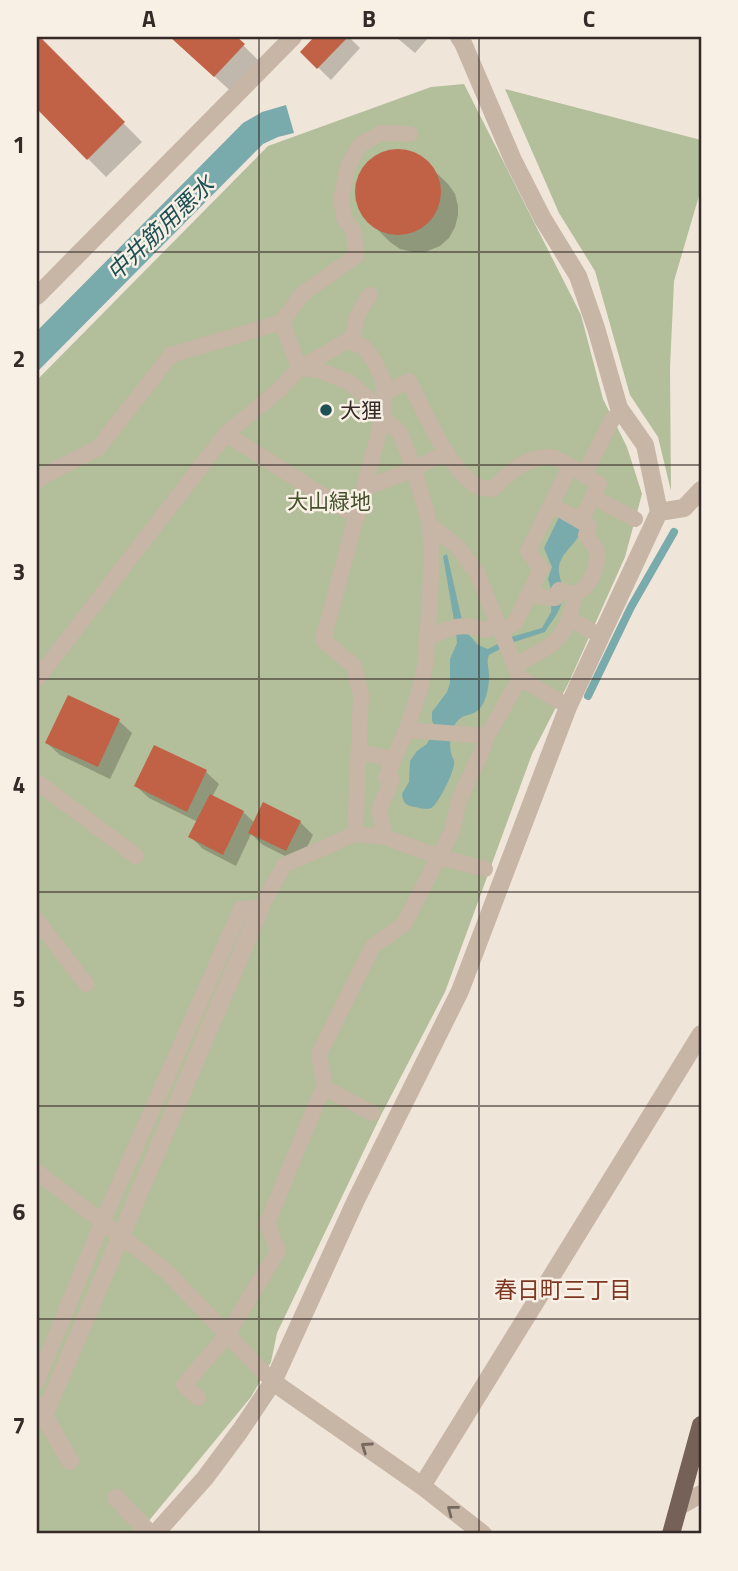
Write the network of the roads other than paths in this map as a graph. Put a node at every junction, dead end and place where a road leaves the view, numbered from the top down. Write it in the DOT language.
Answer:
graph roads {
  1 [pos="293,37"];
  2 [pos="461,40"];
  3 [pos="410,134"];
  4 [pos="370,295"];
  5 [pos="37,296"];
  6 [pos="282,322"];
  7 [pos="353,343"];
  8 [pos="299,368"];
  9 [pos="383,393"];
  10 [pos="383,417"];
  11 [pos="613,418"];
  12 [pos="226,434"];
  13 [pos="446,452"];
  14 [pos="414,469"];
  15 [pos="577,471"];
  16 [pos="37,481"];
  17 [pos="365,488"];
  18 [pos="701,490"];
  19 [pos="593,497"];
  20 [pos="551,504"];
  21 [pos="659,512"];
  22 [pos="357,517"];
  23 [pos="635,519"];
  24 [pos="581,521"];
  25 [pos="430,525"];
  26 [pos="530,592"];
  27 [pos="563,594"];
  28 [pos="570,619"];
  29 [pos="500,629"];
  30 [pos="592,631"];
  31 [pos="427,639"];
  32 [pos="516,667"];
  33 [pos="37,679"];
  34 [pos="559,701"];
  35 [pos="406,730"];
  36 [pos="487,736"];
  37 [pos="359,752"];
  38 [pos="394,759"];
  39 [pos="37,782"];
  40 [pos="355,834"];
  41 [pos="385,837"];
  42 [pos="136,856"];
  43 [pos="439,857"];
  44 [pos="485,869"];
  45 [pos="261,906"];
  46 [pos="37,920"];
  47 [pos="86,984"];
  48 [pos="701,1034"];
  49 [pos="325,1088"];
  50 [pos="372,1113"];
  51 [pos="37,1172"];
  52 [pos="102,1223"];
  53 [pos="121,1237"];
  54 [pos="227,1335"];
  55 [pos="37,1381"];
  56 [pos="273,1382"];
  57 [pos="198,1398"];
  58 [pos="41,1409"];
  59 [pos="701,1425"];
  60 [pos="70,1461"];
  61 [pos="422,1486"];
  62 [pos="701,1494"];
  63 [pos="116,1498"];
  64 [pos="680,1506"];
  65 [pos="153,1534"];
  66 [pos="483,1534"];
  67 [pos="671,1534"];
  1 -- 5 [label="street"];
  2 -- 21 [label="street"];
  3 -- 6 [label="street"];
  4 -- 7 [label="street"];
  6 -- 8 [label="street"];
  6 -- 16 [label="street"];
  7 -- 8 [label="street"];
  7 -- 9 [label="street"];
  8 -- 10 [label="street"];
  8 -- 12 [label="street"];
  9 -- 10 [label="street"];
  9 -- 13 [label="street"];
  10 -- 14 [label="street"];
  10 -- 17 [label="street"];
  11 -- 15 [label="street"];
  12 -- 22 [label="street"];
  12 -- 33 [label="street"];
  13 -- 14 [label="street"];
  13 -- 15 [label="street"];
  14 -- 17 [label="street"];
  14 -- 25 [label="street"];
  15 -- 19 [label="street"];
  15 -- 20 [label="street"];
  17 -- 22 [label="street"];
  18 -- 21 [label="street"];
  19 -- 23 [label="street"];
  19 -- 24 [label="street"];
  20 -- 24 [label="street"];
  20 -- 26 [label="street"];
  21 -- 56 [label="street"];
  22 -- 37 [label="street"];
  24 -- 27 [label="street"];
  25 -- 29 [label="street"];
  25 -- 31 [label="street"];
  26 -- 27 [label="street"];
  26 -- 29 [label="street"];
  27 -- 28 [label="street"];
  28 -- 30 [label="street"];
  28 -- 32 [label="street"];
  29 -- 31 [label="street"];
  29 -- 32 [label="street"];
  31 -- 35 [label="street"];
  32 -- 34 [label="street"];
  32 -- 36 [label="street"];
  35 -- 36 [label="street"];
  35 -- 38 [label="street"];
  36 -- 43 [label="street"];
  37 -- 38 [label="street"];
  37 -- 40 [label="street"];
  38 -- 41 [label="street"];
  39 -- 42 [label="street"];
  40 -- 41 [label="street"];
  40 -- 45 [label="street"];
  41 -- 43 [label="street"];
  43 -- 44 [label="street"];
  43 -- 49 [label="street"];
  45 -- 52 [label="street"];
  45 -- 53 [label="street"];
  46 -- 47 [label="street"];
  48 -- 61 [label="street"];
  49 -- 50 [label="street"];
  49 -- 54 [label="street"];
  51 -- 52 [label="street"];
  52 -- 53 [label="street"];
  52 -- 55 [label="street"];
  53 -- 54 [label="street"];
  53 -- 58 [label="street"];
  54 -- 56 [label="street"];
  54 -- 57 [label="street"];
  61 -- 56 [label="street, one-way"];
  56 -- 65 [label="street"];
  58 -- 60 [label="street"];
  59 -- 64 [label="main road"];
  66 -- 61 [label="street, one-way"];
  62 -- 64 [label="street"];
  63 -- 65 [label="street"];
  64 -- 67 [label="main road"];
}
